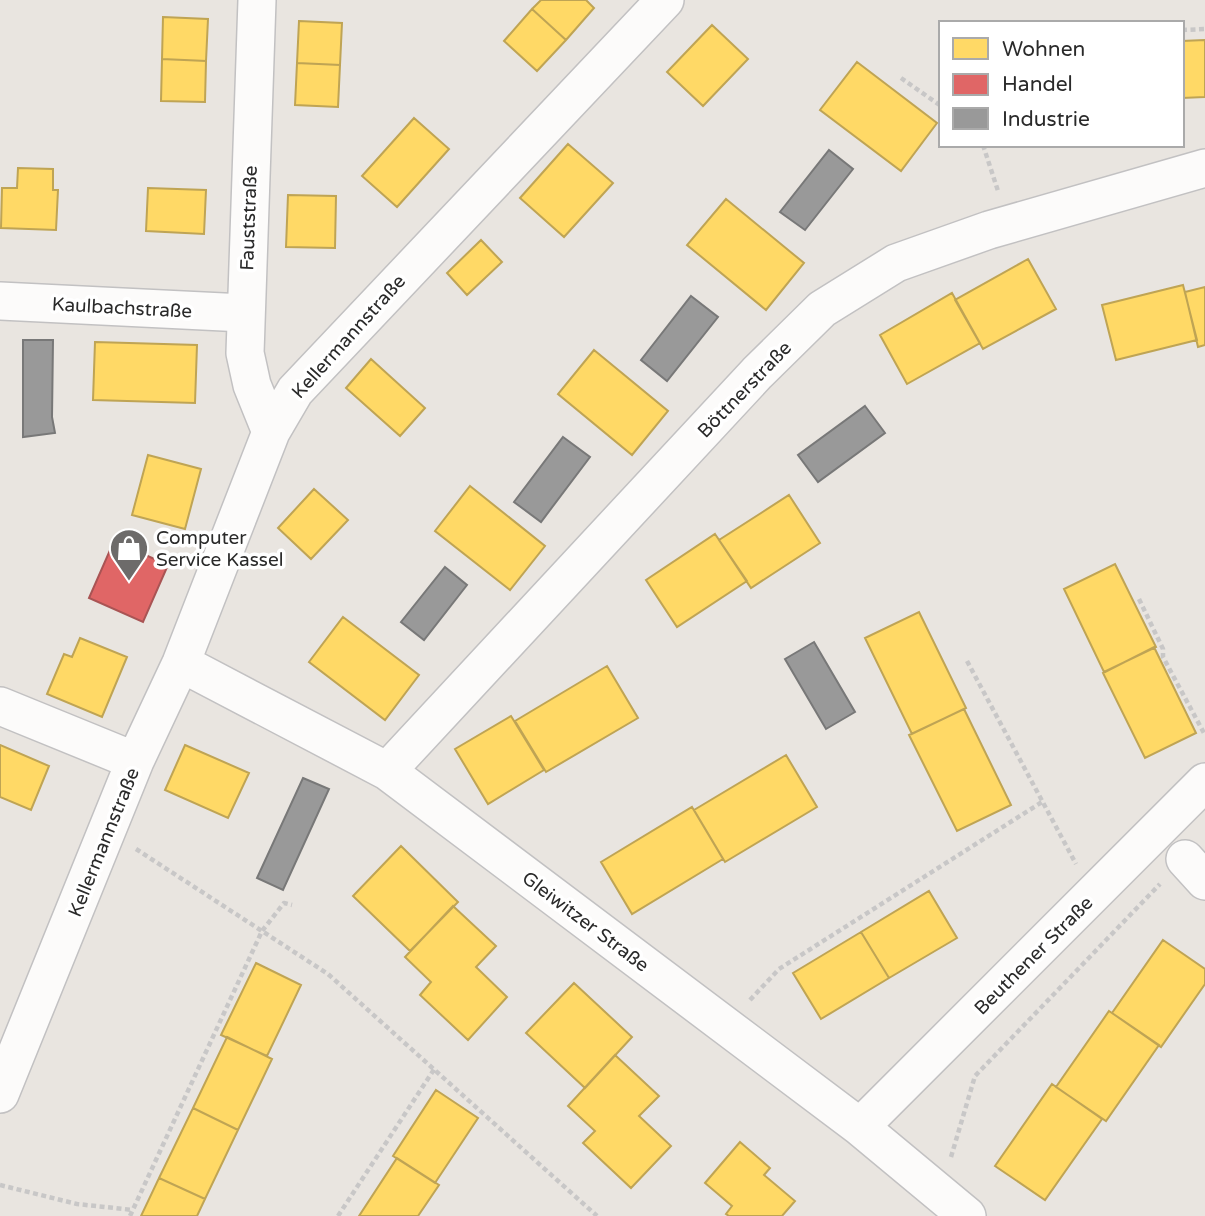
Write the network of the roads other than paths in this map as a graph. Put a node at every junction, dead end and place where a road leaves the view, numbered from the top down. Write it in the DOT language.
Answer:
graph roads {
  1 [pos="257,0"];
  2 [pos="664,0"];
  3 [pos="1205,169"];
  4 [pos="0,301"];
  5 [pos="244,313"];
  6 [pos="271,432"];
  7 [pos="181,663"];
  8 [pos="0,706"];
  9 [pos="135,761"];
  10 [pos="387,771"];
  11 [pos="1205,782"];
  12 [pos="0,1094"];
  13 [pos="860,1127"];
  14 [pos="967,1216"];
  1 -- 5 [label="street, Fauststraße"];
  2 -- 6 [label="street, Kellermannstraße"];
  3 -- 10 [label="street, Böttnerstraße"];
  4 -- 5 [label="street, Kaulbachstraße"];
  5 -- 6 [label="street, Fauststraße"];
  6 -- 7 [label="street, Kellermannstraße"];
  7 -- 9 [label="street, Kellermannstraße"];
  7 -- 10 [label="street, Gleiwitzer Straße"];
  8 -- 9 [label="street"];
  9 -- 12 [label="street, Kellermannstraße"];
  10 -- 13 [label="street, Gleiwitzer Straße"];
  11 -- 13 [label="street, Beuthener Straße"];
  13 -- 14 [label="street, Gleiwitzer Straße"];
}
